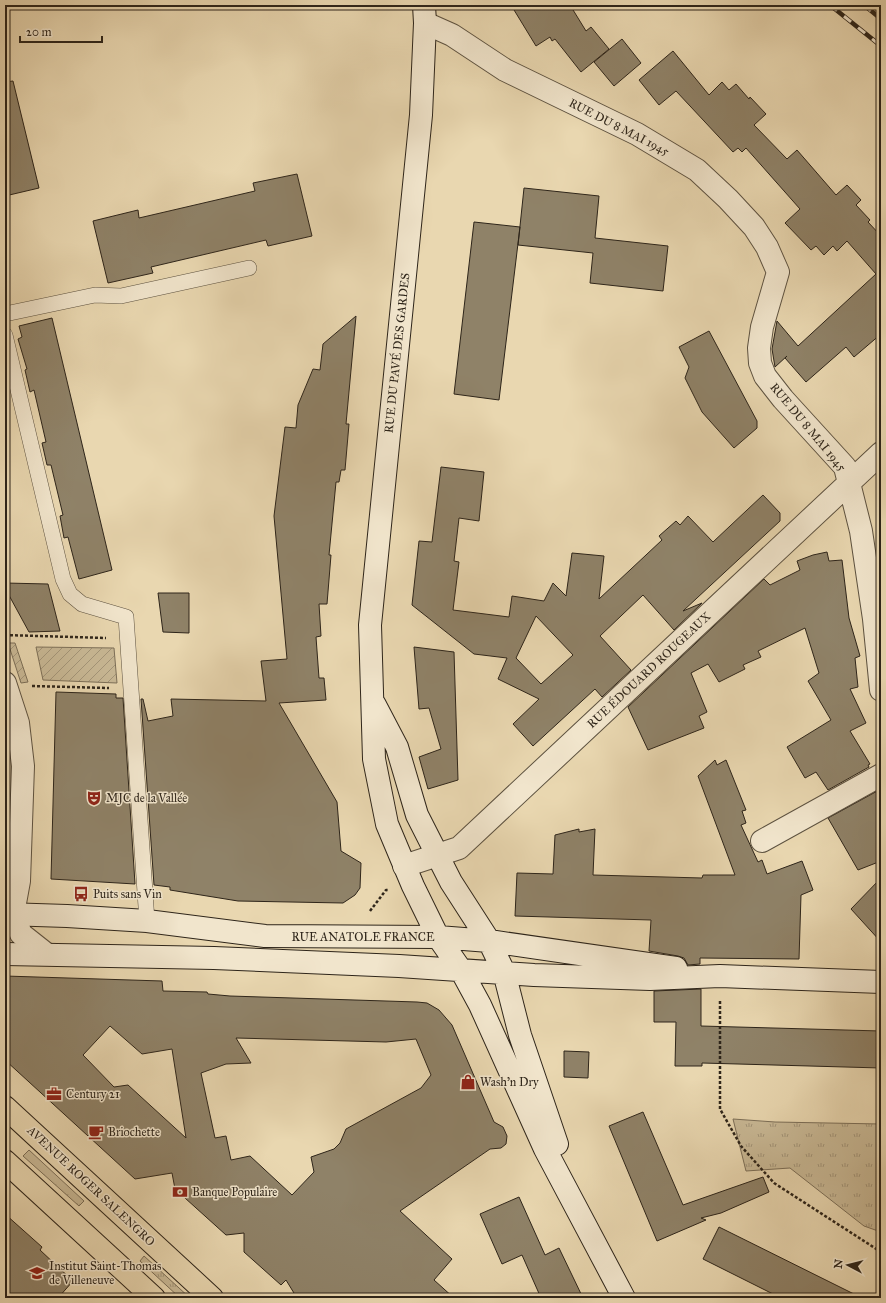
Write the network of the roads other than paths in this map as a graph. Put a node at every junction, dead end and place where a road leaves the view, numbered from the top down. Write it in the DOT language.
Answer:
graph roads {
  1 [pos="424,14"];
  2 [pos="249,268"];
  3 [pos="5,314"];
  4 [pos="5,334"];
  5 [pos="881,453"];
  6 [pos="850,482"];
  7 [pos="5,684"];
  8 [pos="881,690"];
  9 [pos="373,701"];
  10 [pos="881,775"];
  11 [pos="762,841"];
  12 [pos="438,855"];
  13 [pos="408,876"];
  14 [pos="9,914"];
  15 [pos="147,921"];
  16 [pos="438,937"];
  17 [pos="489,941"];
  18 [pos="5,954"];
  19 [pos="45,954"];
  20 [pos="461,970"];
  21 [pos="504,972"];
  22 [pos="720,976"];
  23 [pos="881,982"];
  24 [pos="5,1107"];
  25 [pos="5,1161"];
  26 [pos="578,1211"];
  27 [pos="154,1298"];
  28 [pos="212,1298"];
  29 [pos="624,1298"];
  1 -- 6 [label="main road, RUE DU 8 MAI 1945"];
  1 -- 9 [label="main road, RUE DU PAVÉ DES GARDES"];
  2 -- 3 [label="lane"];
  4 -- 15 [label="lane"];
  5 -- 6 [label="main road, RUE ÉDOUARD ROUGEAUX"];
  6 -- 8 [label="main road, RUE DU 8 MAI 1945"];
  6 -- 12 [label="main road, RUE ÉDOUARD ROUGEAUX"];
  7 -- 14 [label="main road"];
  9 -- 12 [label="main road, RUE DU PAVÉ DES GARDES"];
  9 -- 13 [label="main road, RUE DU PAVÉ DES GARDES"];
  10 -- 11 [label="main road"];
  12 -- 13 [label="main road, RUE ÉDOUARD ROUGEAUX"];
  12 -- 17 [label="main road, RUE DU PAVÉ DES GARDES"];
  13 -- 16 [label="main road, RUE DU PAVÉ DES GARDES"];
  14 -- 15 [label="main road, RUE ANATOLE FRANCE"];
  14 -- 19 [label="main road"];
  15 -- 16 [label="main road, RUE ANATOLE FRANCE"];
  16 -- 17 [label="main road, RUE ANATOLE FRANCE"];
  16 -- 20 [label="main road, RUE DU PAVÉ DES GARDES"];
  17 -- 21 [label="main road, RUE DU PAVÉ DES GARDES"];
  17 -- 22 [label="main road, RUE ANATOLE FRANCE"];
  18 -- 19 [label="main road, RUE ANATOLE FRANCE"];
  19 -- 20 [label="main road, RUE ANATOLE FRANCE"];
  20 -- 21 [label="main road, RUE ANATOLE FRANCE"];
  20 -- 26 [label="main road, RUE DU PAVÉ DES GARDES"];
  21 -- 22 [label="main road, RUE ANATOLE FRANCE"];
  21 -- 26 [label="main road, RUE DU PAVÉ DES GARDES"];
  22 -- 23 [label="main road, RUE ANATOLE FRANCE"];
  24 -- 28 [label="main road, AVENUE ROGER SALENGRO"];
  25 -- 27 [label="main road"];
  26 -- 29 [label="main road, RUE DU PAVÉ DES GARDES"];
}
